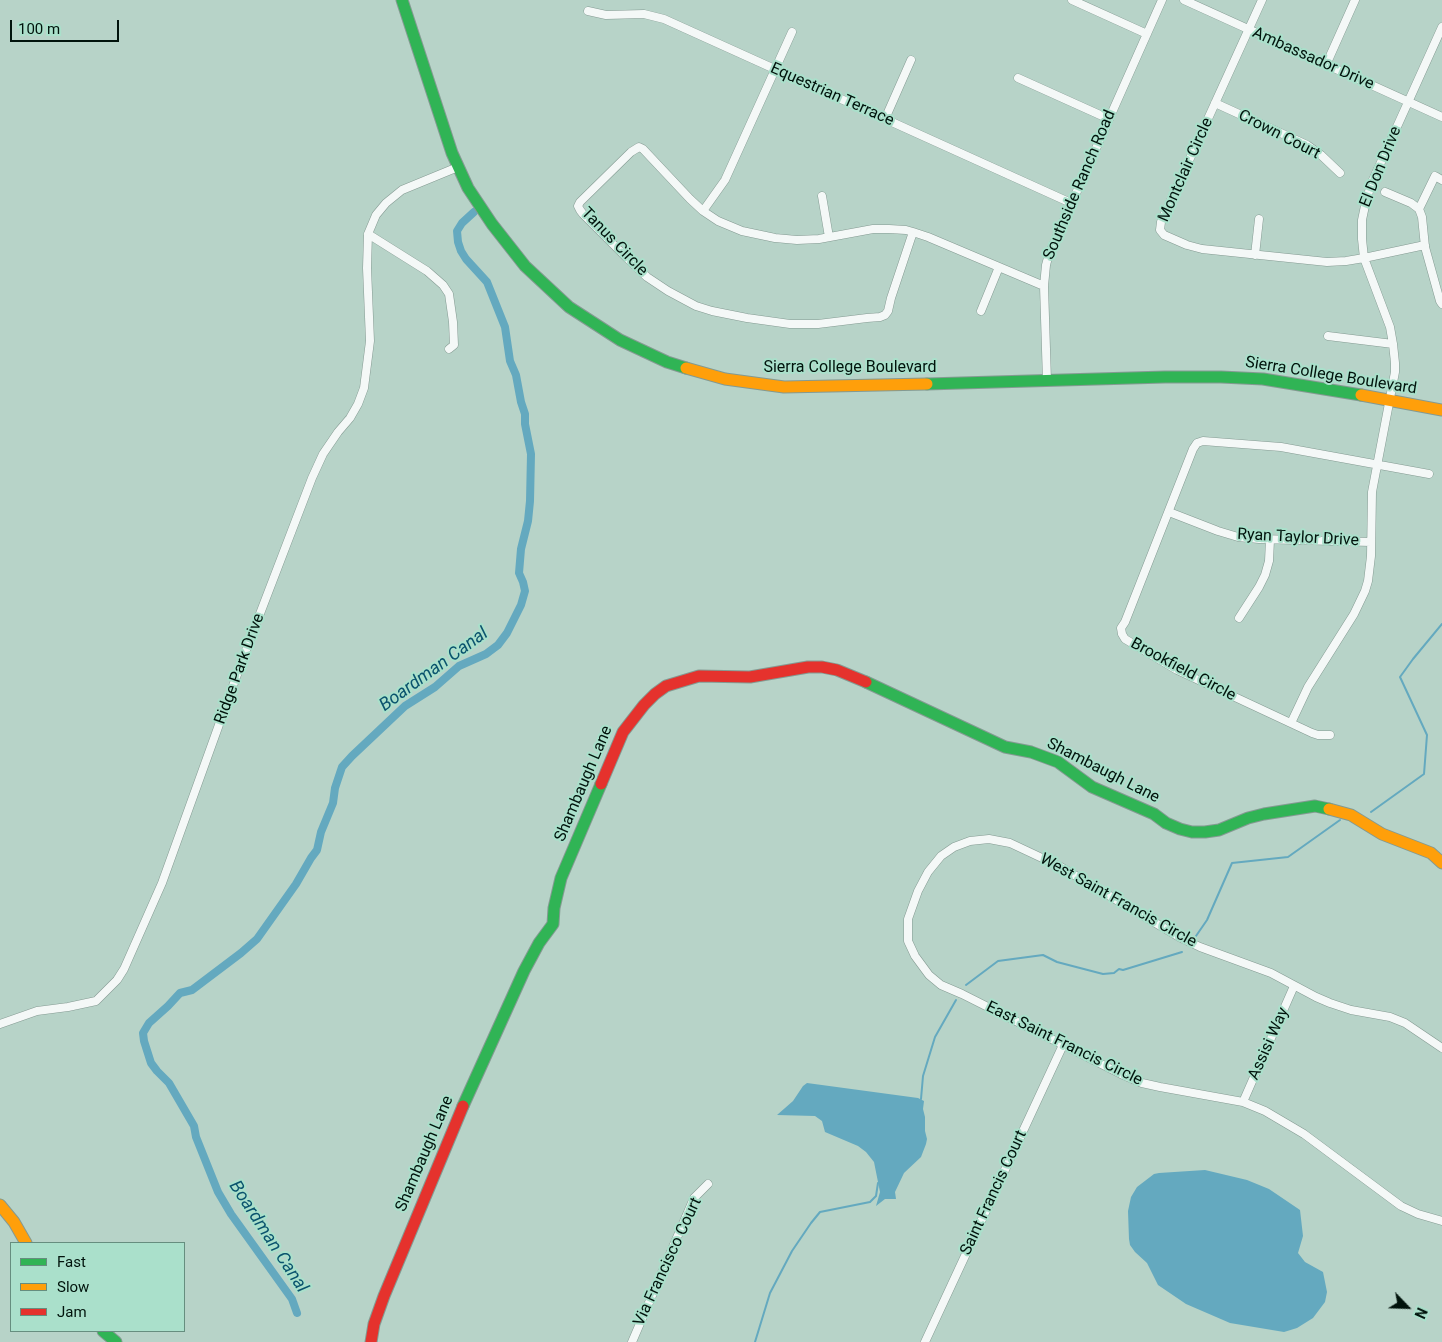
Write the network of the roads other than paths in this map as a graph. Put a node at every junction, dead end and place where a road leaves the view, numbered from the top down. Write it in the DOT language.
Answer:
graph roads {
  1 [pos="402,0"];
  2 [pos="1072,0"];
  3 [pos="1162,0"];
  4 [pos="1184,0"];
  5 [pos="1262,0"];
  6 [pos="1355,0"];
  7 [pos="588,11"];
  8 [pos="1442,27"];
  9 [pos="1249,29"];
  10 [pos="792,32"];
  11 [pos="1147,34"];
  12 [pos="911,60"];
  13 [pos="1326,64"];
  14 [pos="775,70"];
  15 [pos="1018,78"];
  16 [pos="1408,102"];
  17 [pos="1215,103"];
  18 [pos="1442,117"];
  19 [pos="884,119"];
  20 [pos="1109,119"];
  21 [pos="458,167"];
  22 [pos="1340,173"];
  23 [pos="1442,180"];
  24 [pos="1385,192"];
  25 [pos="822,196"];
  26 [pos="1071,203"];
  27 [pos="1418,209"];
  28 [pos="703,211"];
  29 [pos="1259,219"];
  30 [pos="913,232"];
  31 [pos="368,234"];
  32 [pos="829,237"];
  33 [pos="1425,245"];
  34 [pos="1255,255"];
  35 [pos="1364,258"];
  36 [pos="1000,267"];
  37 [pos="1044,286"];
  38 [pos="1442,304"];
  39 [pos="981,311"];
  40 [pos="1328,336"];
  41 [pos="1393,344"];
  42 [pos="449,349"];
  43 [pos="1047,380"];
  44 [pos="1389,401"];
  45 [pos="1442,410"];
  46 [pos="1377,464"];
  47 [pos="1429,474"];
  48 [pos="1169,512"];
  49 [pos="1270,540"];
  50 [pos="1371,542"];
  51 [pos="1239,618"];
  52 [pos="1291,723"];
  53 [pos="1330,735"];
  54 [pos="1442,863"];
  55 [pos="918,891"];
  56 [pos="1294,986"];
  57 [pos="0,1024"];
  58 [pos="1063,1045"];
  59 [pos="1442,1048"];
  60 [pos="1243,1102"];
  61 [pos="708,1184"];
  62 [pos="0,1205"];
  63 [pos="1442,1221"];
  64 [pos="25,1242"];
  65 [pos="104,1332"];
  66 [pos="116,1342"];
  67 [pos="371,1342"];
  68 [pos="632,1342"];
  69 [pos="925,1342"];
  1 -- 21 [label="street, Sierra College Boulevard"];
  2 -- 11 [label="street"];
  3 -- 11 [label="street, Southside Ranch Road"];
  4 -- 9 [label="street, Ambassador Drive"];
  5 -- 9 [label="street, Montclair Circle"];
  6 -- 13 [label="street"];
  7 -- 14 [label="street, Equestrian Terrace"];
  8 -- 16 [label="street, El Don Drive"];
  9 -- 13 [label="street, Ambassador Drive"];
  9 -- 17 [label="street, Montclair Circle"];
  10 -- 14 [label="street"];
  11 -- 20 [label="street, Southside Ranch Road"];
  12 -- 19 [label="street"];
  13 -- 16 [label="street, Ambassador Drive"];
  14 -- 19 [label="street, Equestrian Terrace"];
  14 -- 28 [label="street"];
  15 -- 20 [label="street"];
  16 -- 18 [label="street, Ambassador Drive"];
  16 -- 35 [label="street, El Don Drive"];
  17 -- 22 [label="street, Crown Court"];
  17 -- 34 [label="street, Montclair Circle"];
  19 -- 26 [label="street, Equestrian Terrace"];
  20 -- 26 [label="street, Southside Ranch Road"];
  21 -- 31 [label="street, Ridge Park Drive"];
  21 -- 43 [label="street, Sierra College Boulevard"];
  23 -- 27 [label="street"];
  24 -- 27 [label="street"];
  25 -- 32 [label="street"];
  26 -- 37 [label="street, Southside Ranch Road"];
  27 -- 33 [label="street"];
  28 -- 30 [label="street, Tanus Circle"];
  28 -- 32 [label="street, Tanus Circle"];
  29 -- 34 [label="street"];
  30 -- 32 [label="street, Tanus Circle"];
  30 -- 36 [label="street, Tanus Circle"];
  31 -- 42 [label="street"];
  31 -- 57 [label="street, Ridge Park Drive"];
  33 -- 35 [label="street, Montclair Circle"];
  33 -- 38 [label="street"];
  34 -- 35 [label="street, Montclair Circle"];
  35 -- 41 [label="street, El Don Drive"];
  36 -- 37 [label="street, Tanus Circle"];
  36 -- 39 [label="street"];
  37 -- 43 [label="street, Southside Ranch Road"];
  40 -- 41 [label="street"];
  41 -- 44 [label="street, El Don Drive"];
  43 -- 44 [label="street, Sierra College Boulevard"];
  44 -- 45 [label="street, Sierra College Boulevard"];
  44 -- 46 [label="street"];
  46 -- 47 [label="street"];
  46 -- 48 [label="street, Brookfield Circle"];
  46 -- 50 [label="street"];
  48 -- 49 [label="street, Ryan Taylor Drive"];
  48 -- 52 [label="street, Brookfield Circle"];
  49 -- 50 [label="street, Ryan Taylor Drive"];
  49 -- 51 [label="street"];
  50 -- 52 [label="street"];
  52 -- 53 [label="street"];
  54 -- 67 [label="street, Shambaugh Lane"];
  55 -- 56 [label="street, West Saint Francis Circle"];
  55 -- 58 [label="street, East Saint Francis Circle"];
  56 -- 59 [label="street, West Saint Francis Circle"];
  56 -- 60 [label="street, Assisi Way"];
  58 -- 60 [label="street, East Saint Francis Circle"];
  58 -- 69 [label="street, Saint Francis Court"];
  60 -- 63 [label="street, East Saint Francis Circle"];
  61 -- 68 [label="street, Via Francisco Court"];
  62 -- 64 [label="street"];
  65 -- 66 [label="street"];
}
